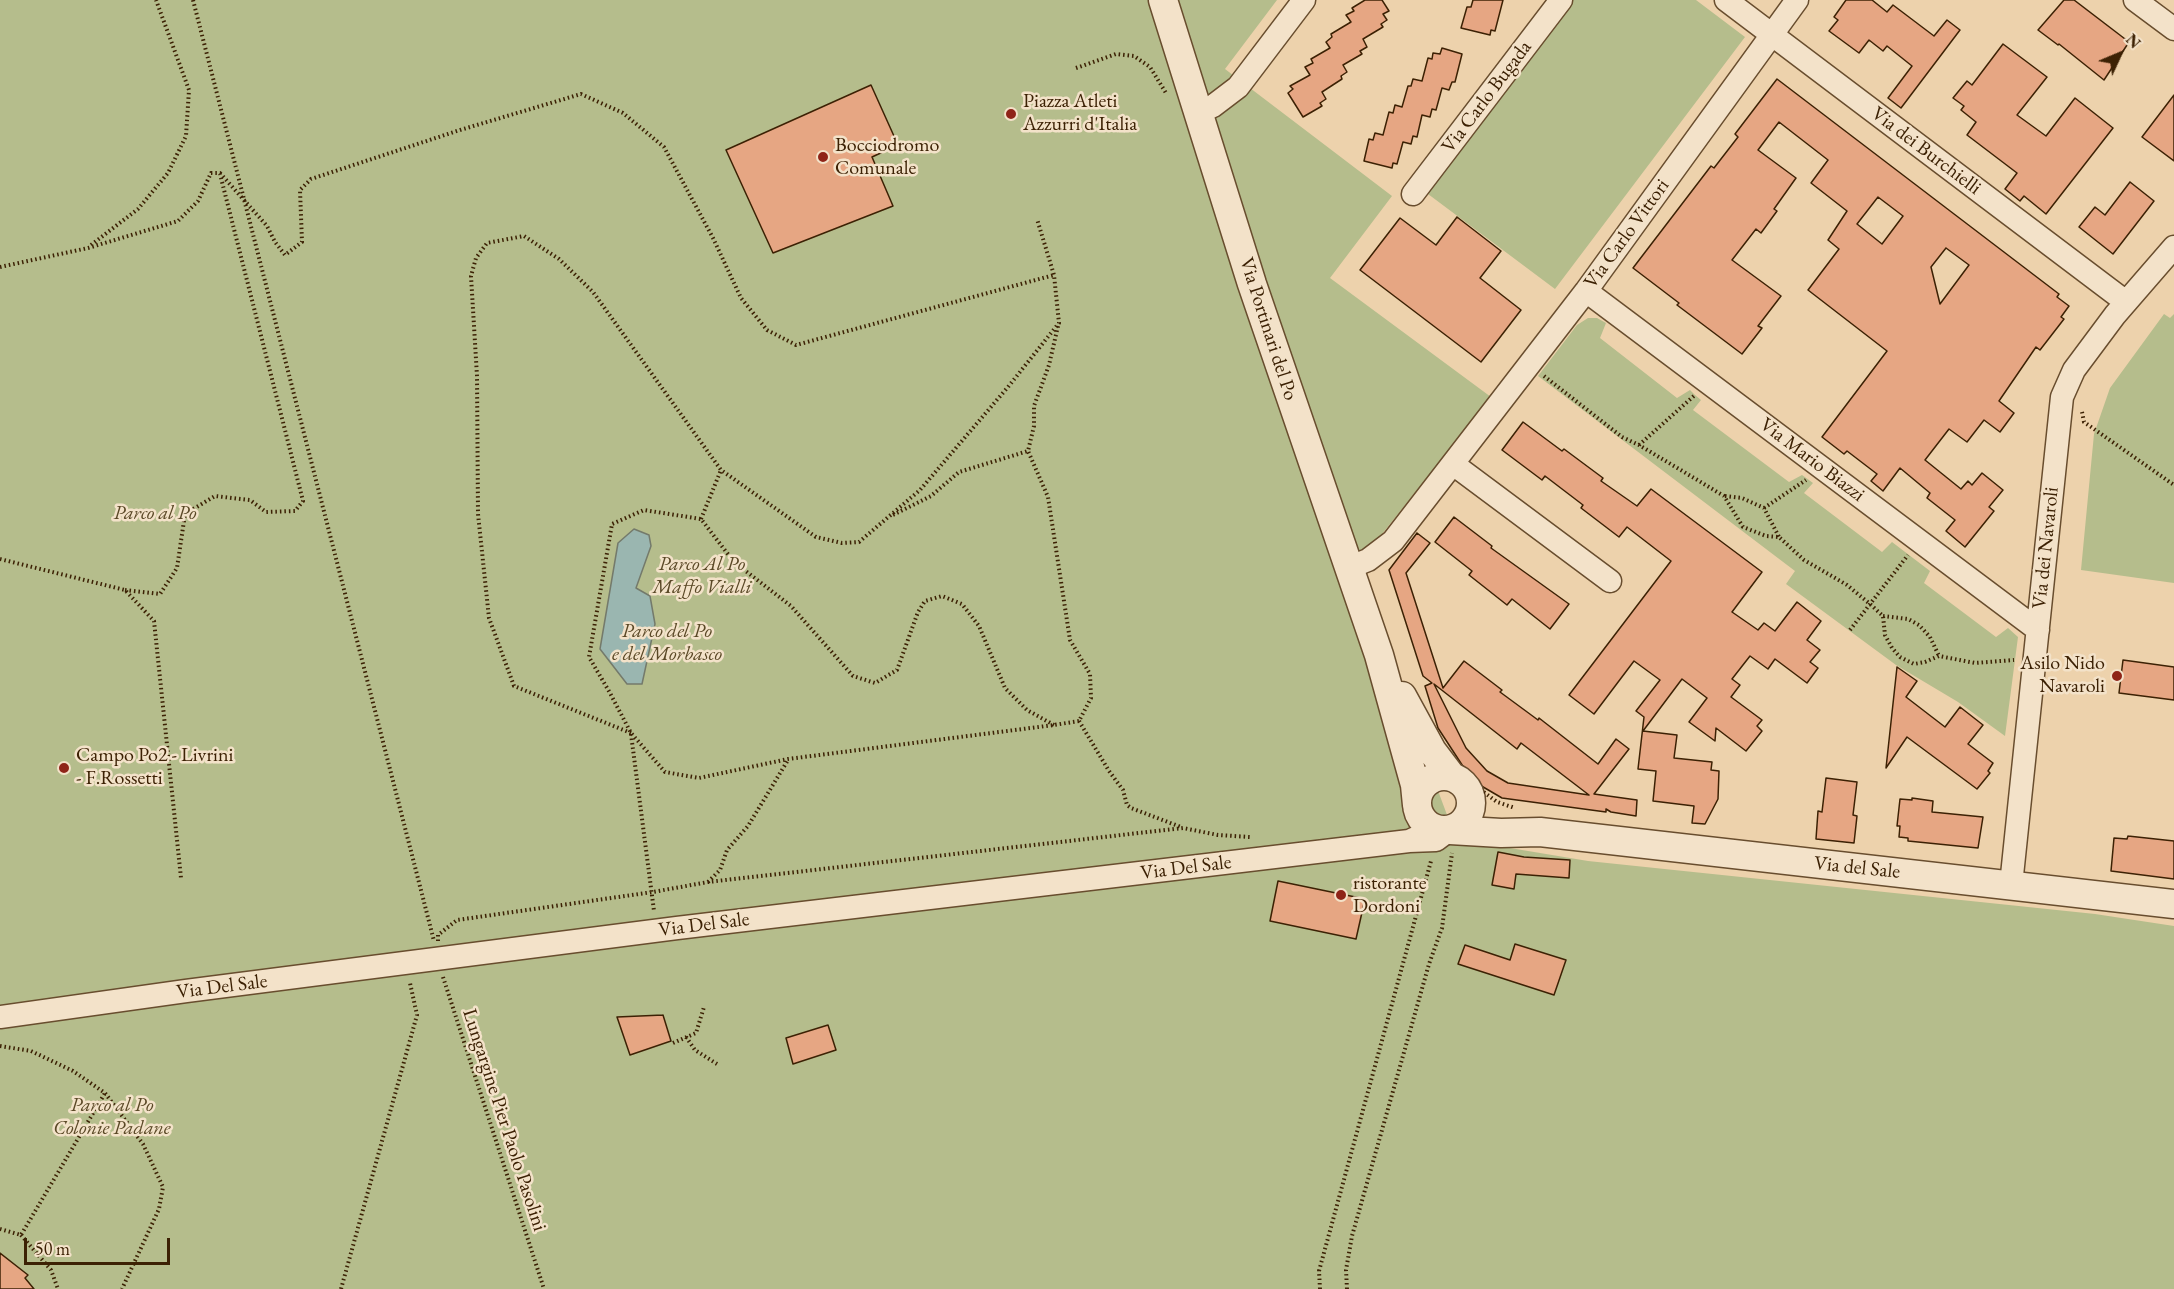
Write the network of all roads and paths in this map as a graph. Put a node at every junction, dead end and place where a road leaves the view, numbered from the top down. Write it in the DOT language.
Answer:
graph roads {
  1 [pos="156,0"];
  2 [pos="193,0"];
  3 [pos="1162,0"];
  4 [pos="1304,0"];
  5 [pos="1561,0"];
  6 [pos="1726,0"];
  7 [pos="1797,0"];
  8 [pos="2135,0"];
  9 [pos="2174,30"];
  10 [pos="1771,34"];
  11 [pos="1076,68"];
  12 [pos="1168,94"];
  13 [pos="1198,113"];
  14 [pos="220,173"];
  15 [pos="1413,194"];
  16 [pos="244,200"];
  17 [pos="1037,219"];
  18 [pos="88,248"];
  19 [pos="2170,260"];
  20 [pos="0,267"];
  21 [pos="1054,275"];
  22 [pos="1586,291"];
  23 [pos="2126,302"];
  24 [pos="1059,322"];
  25 [pos="1530,364"];
  26 [pos="2074,370"];
  27 [pos="1706,381"];
  28 [pos="1639,445"];
  29 [pos="1028,450"];
  30 [pos="1453,465"];
  31 [pos="1818,465"];
  32 [pos="721,470"];
  33 [pos="2174,485"];
  34 [pos="1724,496"];
  35 [pos="1764,508"];
  36 [pos="887,518"];
  37 [pos="700,519"];
  38 [pos="1779,537"];
  39 [pos="1919,541"];
  40 [pos="0,559"];
  41 [pos="1348,568"];
  42 [pos="1610,581"];
  43 [pos="125,590"];
  44 [pos="1870,604"];
  45 [pos="1883,616"];
  46 [pos="1850,630"];
  47 [pos="2037,637"];
  48 [pos="1379,655"];
  49 [pos="1939,656"];
  50 [pos="1079,721"];
  51 [pos="1054,725"];
  52 [pos="631,733"];
  53 [pos="788,759"];
  54 [pos="1464,784"];
  55 [pos="1518,808"];
  56 [pos="1183,828"];
  57 [pos="1432,828"];
  58 [pos="1540,832"];
  59 [pos="1258,838"];
  60 [pos="180,878"];
  61 [pos="708,882"];
  62 [pos="2011,885"];
  63 [pos="653,892"];
  64 [pos="2174,904"];
  65 [pos="439,959"];
  66 [pos="406,964"];
  67 [pos="705,1007"];
  68 [pos="0,1017"];
  69 [pos="686,1037"];
  70 [pos="673,1043"];
  71 [pos="0,1046"];
  72 [pos="717,1064"];
  73 [pos="105,1093"];
  74 [pos="0,1229"];
  75 [pos="21,1236"];
  76 [pos="58,1289"];
  77 [pos="122,1289"];
  78 [pos="341,1289"];
  79 [pos="544,1289"];
  80 [pos="1320,1289"];
  81 [pos="1347,1289"];
  1 -- 18 [label="path"];
  2 -- 16 [label="path, Lungargine Pier Paolo Pasolini"];
  3 -- 13 [label="street, Via Portinari del Po"];
  4 -- 13 [label="street"];
  5 -- 15 [label="street, Via Carlo Bugada"];
  6 -- 10 [label="street, Via dei Burchielli"];
  7 -- 10 [label="street, Via Carlo Vittori"];
  8 -- 9 [label="street"];
  10 -- 22 [label="street, Via Carlo Vittori"];
  10 -- 23 [label="street, Via dei Burchielli"];
  11 -- 12 [label="path"];
  13 -- 41 [label="street, Via Portinari del Po"];
  14 -- 16 [label="path"];
  14 -- 18 [label="path"];
  14 -- 43 [label="path"];
  16 -- 21 [label="path"];
  16 -- 65 [label="path, Lungargine Pier Paolo Pasolini"];
  17 -- 21 [label="path"];
  18 -- 20 [label="path"];
  19 -- 23 [label="street, Via dei Navaroli"];
  21 -- 24 [label="path"];
  22 -- 25 [label="street, Via Carlo Vittori"];
  22 -- 27 [label="street, Via Mario Biazzi"];
  23 -- 26 [label="street, Via dei Navaroli"];
  24 -- 29 [label="path"];
  24 -- 36 [label="path"];
  25 -- 28 [label="path"];
  25 -- 30 [label="street, Via Carlo Vittori"];
  26 -- 33 [label="path"];
  26 -- 47 [label="street, Via dei Navaroli"];
  27 -- 28 [label="path"];
  27 -- 31 [label="street, Via Mario Biazzi"];
  28 -- 34 [label="path"];
  29 -- 36 [label="path"];
  29 -- 50 [label="path"];
  30 -- 41 [label="street, Via Carlo Vittori"];
  30 -- 42 [label="street"];
  31 -- 35 [label="path"];
  31 -- 39 [label="street, Via Mario Biazzi"];
  32 -- 36 [label="path"];
  32 -- 37 [label="path"];
  32 -- 52 [label="path"];
  34 -- 35 [label="path"];
  34 -- 38 [label="path"];
  35 -- 38 [label="path"];
  37 -- 51 [label="path"];
  37 -- 52 [label="path"];
  38 -- 44 [label="path"];
  39 -- 44 [label="path"];
  39 -- 47 [label="street, Via Mario Biazzi"];
  40 -- 43 [label="path"];
  41 -- 48 [label="street, Via Portinari del Po"];
  43 -- 60 [label="path"];
  44 -- 45 [label="path"];
  44 -- 46 [label="path"];
  45 -- 49 [label="path"];
  45 -- 49 [label="path"];
  47 -- 49 [label="path"];
  47 -- 62 [label="street, Via dei Navaroli"];
  48 -- 54 [label="street, Via Portinari del Po"];
  48 -- 57 [label="street, Via Portinari del Po"];
  50 -- 51 [label="path"];
  50 -- 56 [label="path"];
  51 -- 53 [label="path"];
  52 -- 53 [label="path"];
  52 -- 63 [label="path"];
  53 -- 61 [label="path"];
  54 -- 55 [label="path"];
  54 -- 57 [label="street"];
  54 -- 57 [label="street"];
  54 -- 58 [label="street, Via del Sale"];
  56 -- 59 [label="path"];
  56 -- 61 [label="path"];
  57 -- 58 [label="street, Via del Sale"];
  57 -- 65 [label="street, Via Del Sale"];
  57 -- 80 [label="path"];
  57 -- 81 [label="path"];
  58 -- 62 [label="street, Via del Sale"];
  61 -- 63 [label="path"];
  62 -- 64 [label="street, Via del Sale"];
  63 -- 65 [label="path"];
  65 -- 66 [label="street, Via Del Sale"];
  65 -- 79 [label="path, Lungargine Pier Paolo Pasolini"];
  66 -- 68 [label="street, Via Del Sale"];
  66 -- 78 [label="path"];
  67 -- 69 [label="path"];
  69 -- 70 [label="path"];
  69 -- 72 [label="path"];
  71 -- 73 [label="path"];
  73 -- 75 [label="path"];
  73 -- 77 [label="path"];
  74 -- 75 [label="path"];
  75 -- 76 [label="path"];
}
